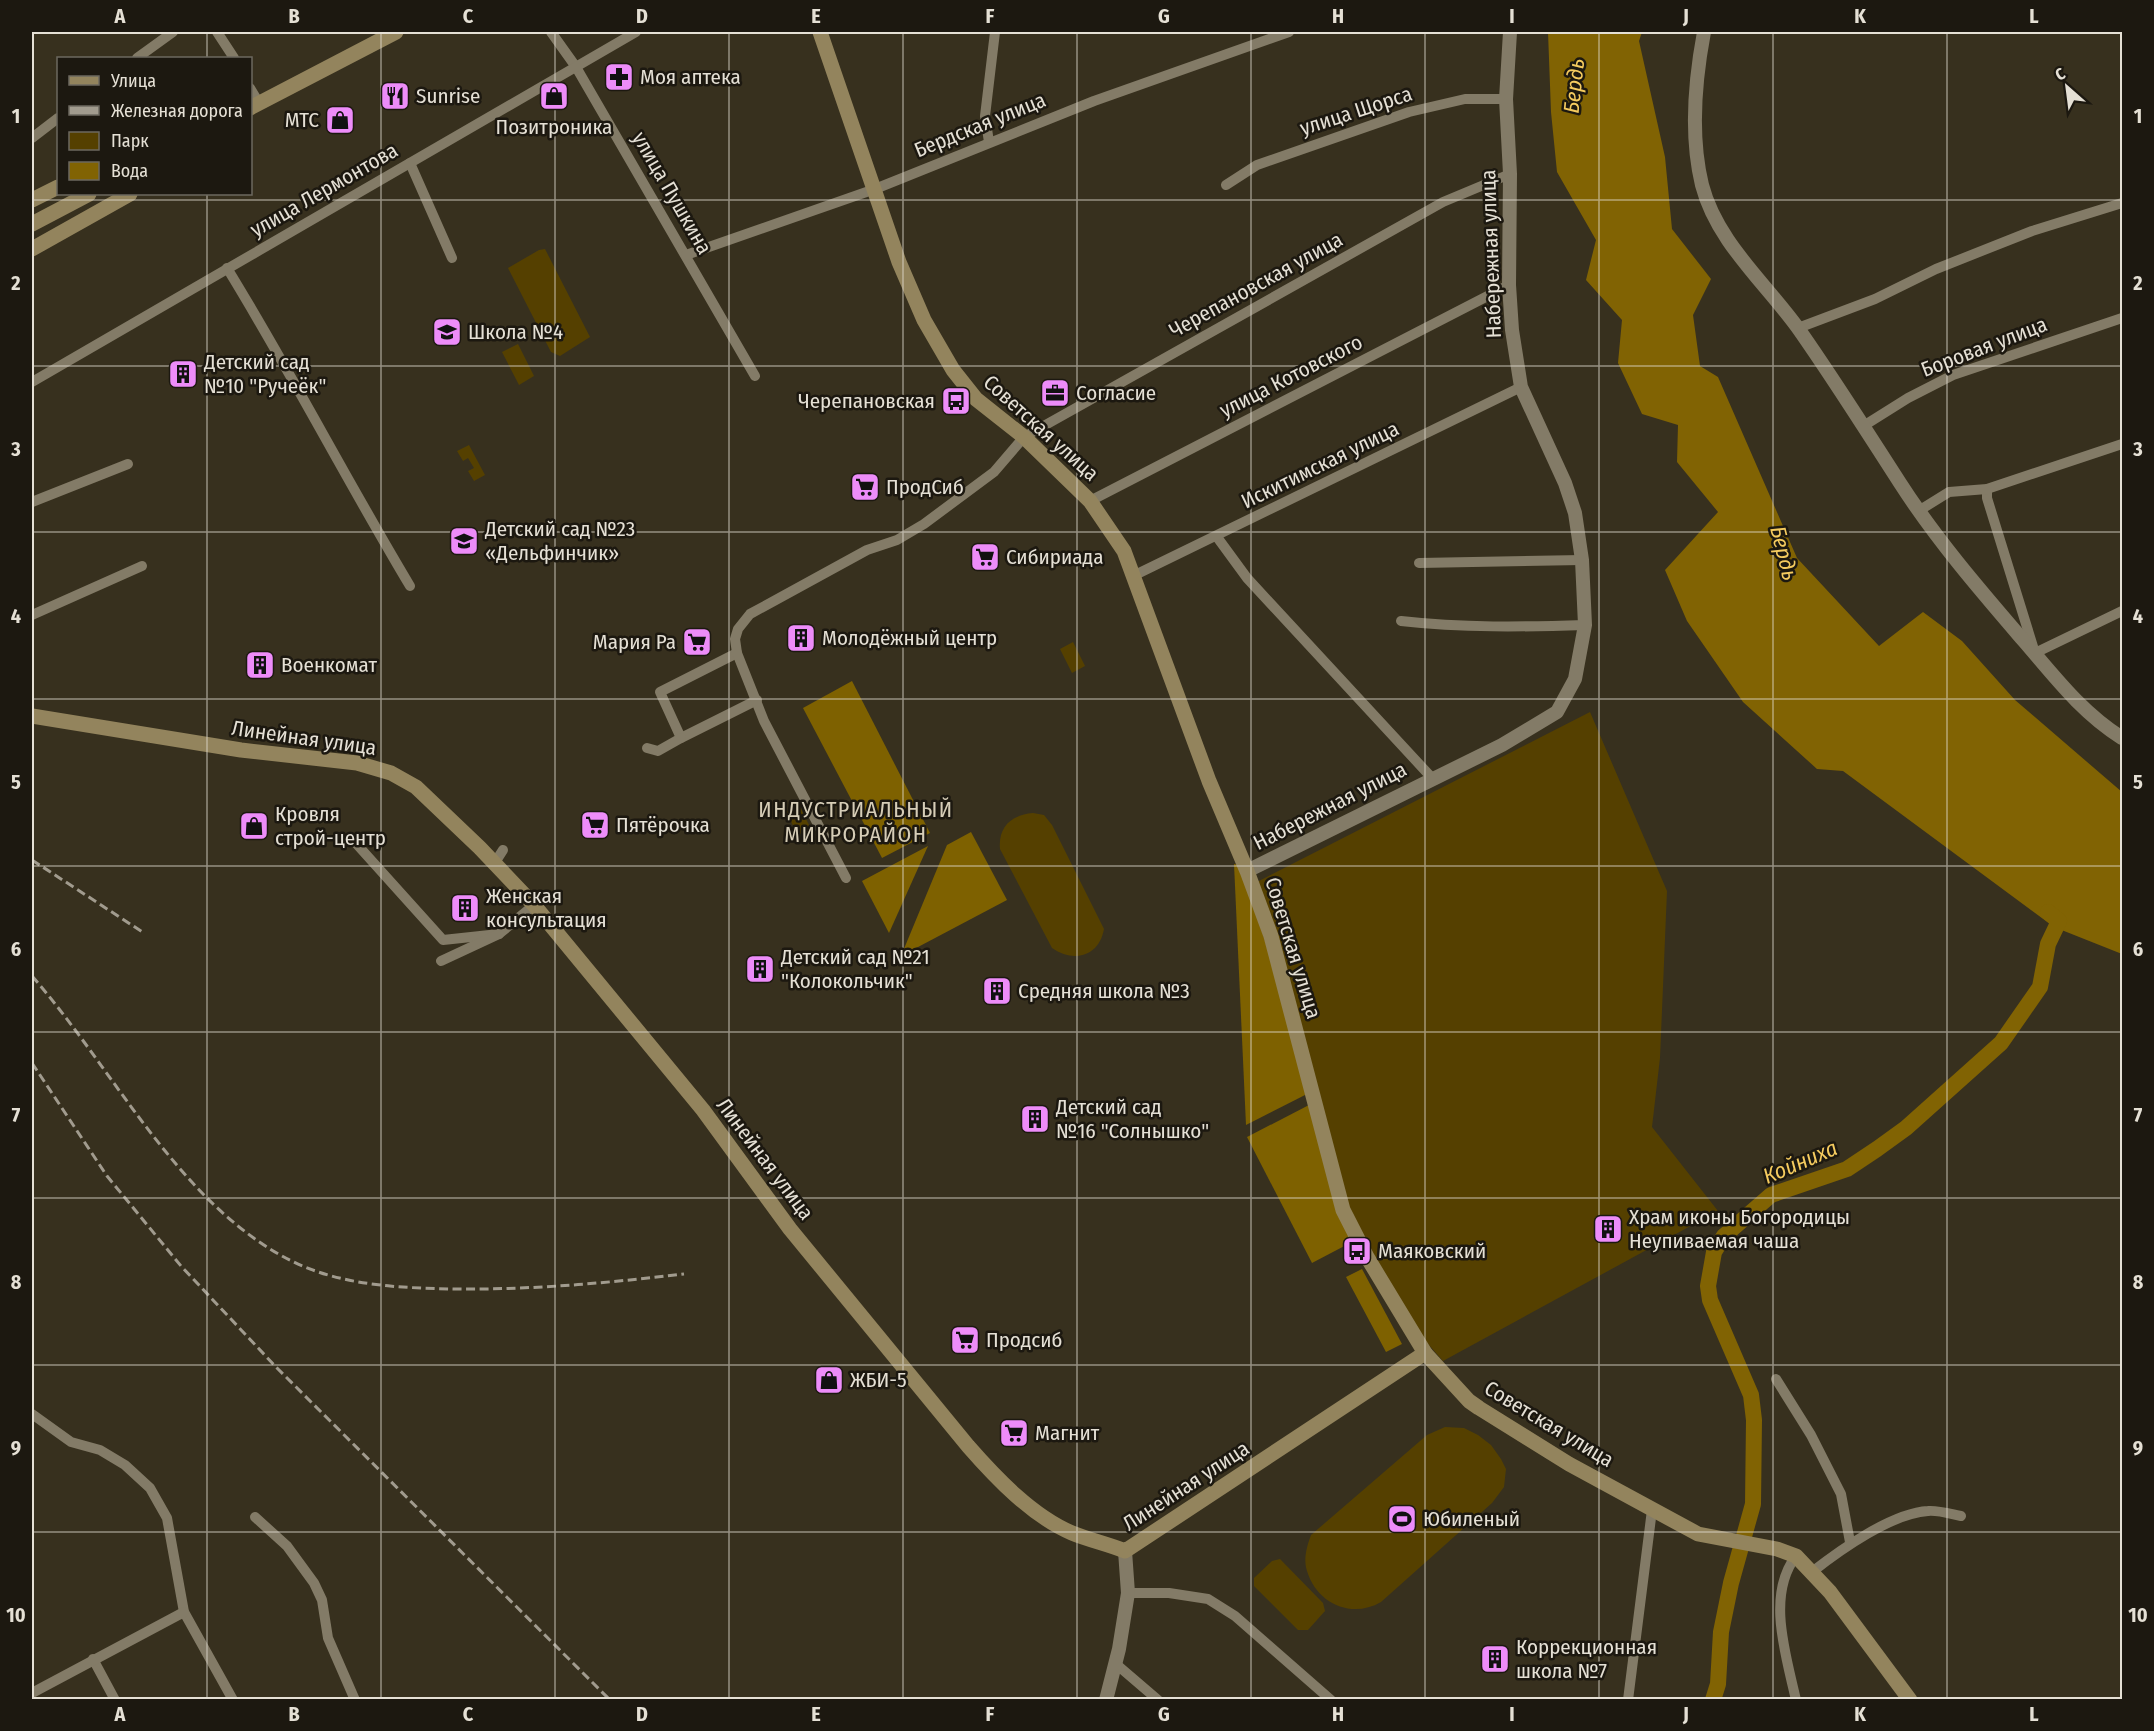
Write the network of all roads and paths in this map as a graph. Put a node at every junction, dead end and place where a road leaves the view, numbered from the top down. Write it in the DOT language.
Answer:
graph roads {
  1 [pos="173,32"];
  2 [pos="218,32"];
  3 [pos="396,32"];
  4 [pos="551,32"];
  5 [pos="636,32"];
  6 [pos="820,32"];
  7 [pos="995,32"];
  8 [pos="1289,32"];
  9 [pos="1510,32"];
  10 [pos="1704,32"];
  11 [pos="138,57"];
  12 [pos="233,57"];
  13 [pos="576,67"];
  14 [pos="1506,99"];
  15 [pos="255,105"];
  16 [pos="57,119"];
  17 [pos="32,138"];
  18 [pos="989,142"];
  19 [pos="410,163"];
  20 [pos="1510,174"];
  21 [pos="1226,185"];
  22 [pos="57,188"];
  23 [pos="875,189"];
  24 [pos="88,195"];
  25 [pos="128,195"];
  26 [pos="32,200"];
  27 [pos="2122,203"];
  28 [pos="32,224"];
  29 [pos="32,249"];
  30 [pos="686,255"];
  31 [pos="452,258"];
  32 [pos="227,268"];
  33 [pos="1509,285"];
  34 [pos="2122,318"];
  35 [pos="1798,328"];
  36 [pos="755,376"];
  37 [pos="32,382"];
  38 [pos="1521,387"];
  39 [pos="1865,425"];
  40 [pos="1024,437"];
  41 [pos="2122,444"];
  42 [pos="128,464"];
  43 [pos="1987,489"];
  44 [pos="1090,501"];
  45 [pos="32,502"];
  46 [pos="1920,510"];
  47 [pos="1217,537"];
  48 [pos="1582,560"];
  49 [pos="1419,563"];
  50 [pos="142,566"];
  51 [pos="1135,575"];
  52 [pos="410,586"];
  53 [pos="2122,612"];
  54 [pos="32,615"];
  55 [pos="1401,621"];
  56 [pos="1585,625"];
  57 [pos="737,653"];
  58 [pos="2035,653"];
  59 [pos="757,700"];
  60 [pos="32,716"];
  61 [pos="681,738"];
  62 [pos="2122,738"];
  63 [pos="646,748"];
  64 [pos="1432,778"];
  65 [pos="353,840"];
  66 [pos="503,850"];
  67 [pos="494,864"];
  68 [pos="1247,871"];
  69 [pos="846,878"];
  70 [pos="534,905"];
  71 [pos="499,934"];
  72 [pos="441,961"];
  73 [pos="1425,1353"];
  74 [pos="1776,1378"];
  75 [pos="32,1414"];
  76 [pos="1652,1510"];
  77 [pos="1961,1516"];
  78 [pos="255,1517"];
  79 [pos="1850,1542"];
  80 [pos="1125,1551"];
  81 [pos="1796,1556"];
  82 [pos="1812,1572"];
  83 [pos="1128,1593"];
  84 [pos="184,1612"];
  85 [pos="93,1659"];
  86 [pos="1116,1664"];
  87 [pos="32,1693"];
  88 [pos="115,1700"];
  89 [pos="232,1700"];
  90 [pos="355,1700"];
  91 [pos="1106,1700"];
  92 [pos="1158,1700"];
  93 [pos="1331,1700"];
  94 [pos="1628,1700"];
  95 [pos="1796,1700"];
  96 [pos="1910,1700"];
  1 -- 11 [label="street"];
  2 -- 12 [label="street"];
  3 -- 15 [label="main road"];
  4 -- 13 [label="street, улица Пушкина"];
  5 -- 13 [label="street, улица Лермонтова"];
  6 -- 23 [label="main road, Советская улица"];
  7 -- 18 [label="street"];
  8 -- 18 [label="street, Бердская улица"];
  9 -- 14 [label="street, Набережная улица"];
  10 -- 35 [label="street"];
  13 -- 19 [label="street, улица Лермонтова"];
  13 -- 30 [label="street, улица Пушкина"];
  14 -- 20 [label="street, Набережная улица"];
  14 -- 21 [label="street, улица Щорса"];
  16 -- 17 [label="street"];
  18 -- 23 [label="street, Бердская улица"];
  19 -- 31 [label="street"];
  19 -- 32 [label="street, улица Лермонтова"];
  20 -- 33 [label="street, Набережная улица"];
  20 -- 40 [label="street, Черепановская улица"];
  22 -- 26 [label="main road"];
  23 -- 30 [label="street, Бердская улица"];
  23 -- 40 [label="main road, Советская улица"];
  24 -- 28 [label="main road"];
  25 -- 29 [label="main road"];
  27 -- 35 [label="street"];
  30 -- 36 [label="street, улица Пушкина"];
  32 -- 37 [label="street, улица Лермонтова"];
  32 -- 52 [label="street"];
  33 -- 38 [label="street, Набережная улица"];
  33 -- 44 [label="street, улица Котовского"];
  34 -- 39 [label="street, Боровая улица"];
  35 -- 39 [label="street"];
  38 -- 47 [label="street, Искитимская улица"];
  38 -- 48 [label="street, Набережная улица"];
  39 -- 46 [label="street"];
  40 -- 44 [label="main road, Советская улица"];
  40 -- 57 [label="street, Черепановская улица"];
  41 -- 43 [label="street"];
  42 -- 45 [label="street"];
  43 -- 46 [label="street"];
  43 -- 58 [label="street"];
  44 -- 51 [label="main road, Советская улица"];
  46 -- 58 [label="street"];
  47 -- 51 [label="street, Искитимская улица"];
  47 -- 64 [label="street, Набережная улица"];
  48 -- 49 [label="street"];
  48 -- 56 [label="street, Набережная улица"];
  50 -- 54 [label="street"];
  51 -- 68 [label="main road, Советская улица"];
  53 -- 58 [label="street"];
  55 -- 56 [label="street"];
  56 -- 64 [label="street, Набережная улица"];
  57 -- 59 [label="street"];
  57 -- 61 [label="street"];
  58 -- 62 [label="street"];
  59 -- 61 [label="street"];
  59 -- 69 [label="street"];
  60 -- 67 [label="main road, Линейная улица"];
  61 -- 63 [label="street"];
  64 -- 68 [label="street, Набережная улица"];
  65 -- 71 [label="street"];
  66 -- 67 [label="street"];
  67 -- 70 [label="main road, Линейная улица"];
  68 -- 73 [label="main road, Советская улица"];
  70 -- 71 [label="street"];
  70 -- 80 [label="main road, Линейная улица"];
  71 -- 72 [label="street"];
  73 -- 76 [label="main road, Советская улица"];
  73 -- 80 [label="main road, Линейная улица"];
  74 -- 79 [label="street"];
  75 -- 84 [label="street"];
  76 -- 81 [label="main road, Советская улица"];
  76 -- 94 [label="street"];
  77 -- 79 [label="street"];
  78 -- 90 [label="street"];
  79 -- 82 [label="street"];
  80 -- 83 [label="street"];
  81 -- 82 [label="main road, Советская улица"];
  81 -- 95 [label="street"];
  82 -- 96 [label="main road, Советская улица"];
  83 -- 86 [label="street"];
  83 -- 93 [label="street"];
  84 -- 85 [label="street"];
  84 -- 89 [label="street"];
  85 -- 87 [label="street"];
  85 -- 88 [label="street"];
  86 -- 91 [label="street"];
  86 -- 92 [label="street"];
}
